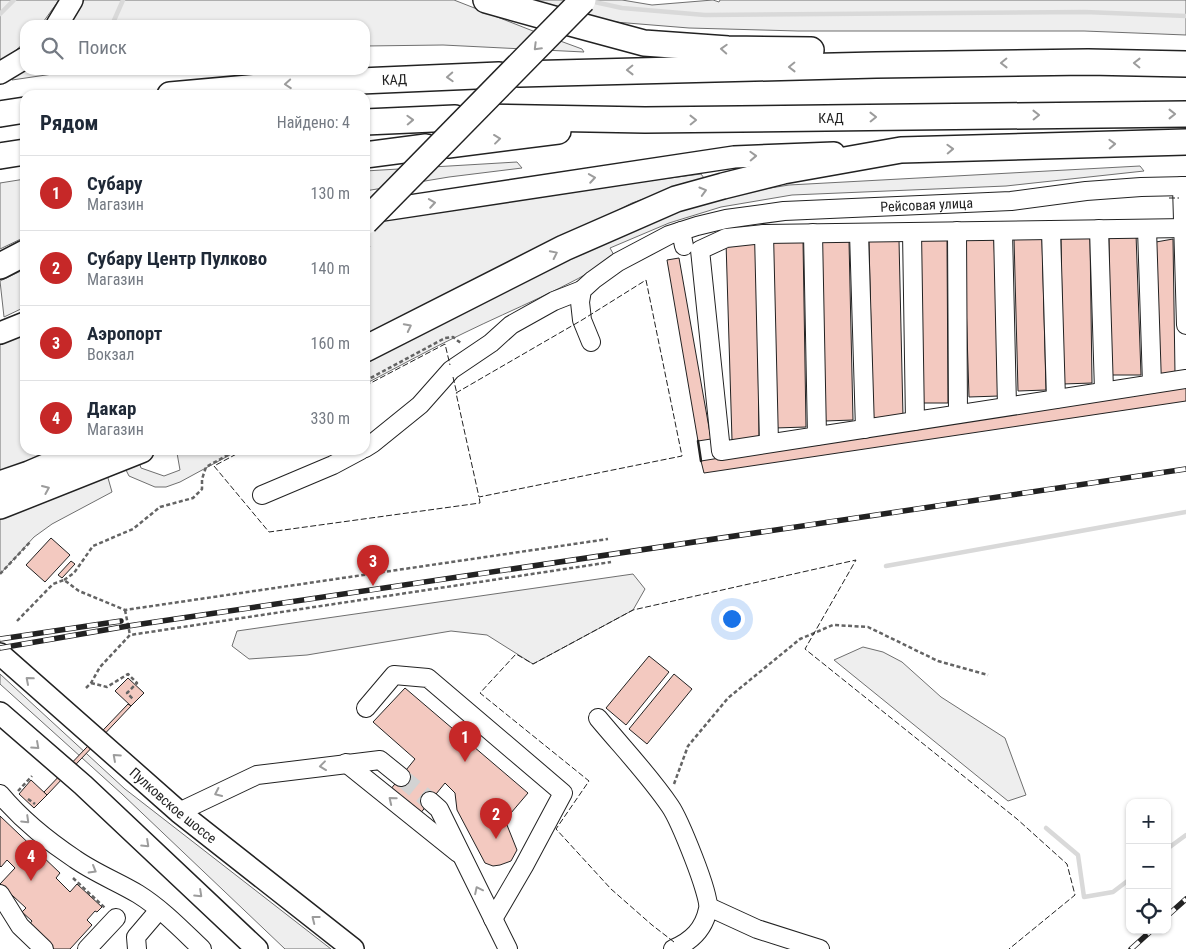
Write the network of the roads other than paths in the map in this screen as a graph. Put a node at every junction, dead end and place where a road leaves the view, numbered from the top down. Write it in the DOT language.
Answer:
graph roads {
  1 [pos="72,0"];
  2 [pos="486,0"];
  3 [pos="583,0"];
  4 [pos="59,20"];
  5 [pos="20,61"];
  6 [pos="1186,64"];
  7 [pos="876,65"];
  8 [pos="0,73"];
  9 [pos="225,90"];
  10 [pos="20,111"];
  11 [pos="0,114"];
  12 [pos="1186,114"];
  13 [pos="644,120"];
  14 [pos="370,122"];
  15 [pos="1186,142"];
  16 [pos="901,150"];
  17 [pos="20,153"];
  18 [pos="370,154"];
  19 [pos="0,156"];
  20 [pos="1184,186"];
  21 [pos="374,216"];
  22 [pos="1185,228"];
  23 [pos="1099,229"];
  24 [pos="1147,229"];
  25 [pos="1051,230"];
  26 [pos="957,231"];
  27 [pos="1003,231"];
  28 [pos="912,232"];
  29 [pos="813,233"];
  30 [pos="859,233"];
  31 [pos="764,234"];
  32 [pos="20,256"];
  33 [pos="0,266"];
  34 [pos="582,290"];
  35 [pos="20,325"];
  36 [pos="1186,325"];
  37 [pos="0,333"];
  38 [pos="590,342"];
  39 [pos="370,346"];
  40 [pos="1186,379"];
  41 [pos="1152,384"];
  42 [pos="1104,391"];
  43 [pos="1056,399"];
  44 [pos="1007,406"];
  45 [pos="958,414"];
  46 [pos="915,421"];
  47 [pos="865,429"];
  48 [pos="817,436"];
  49 [pos="769,443"];
  50 [pos="370,446"];
  51 [pos="74,455"];
  52 [pos="128,455"];
  53 [pos="351,455"];
  54 [pos="0,484"];
  55 [pos="262,495"];
  56 [pos="0,506"];
  57 [pos="0,654"];
  58 [pos="366,708"];
  59 [pos="0,713"];
  60 [pos="598,718"];
  61 [pos="346,763"];
  62 [pos="401,777"];
  63 [pos="8,794"];
  64 [pos="430,801"];
  65 [pos="179,812"];
  66 [pos="462,857"];
  67 [pos="0,894"];
  68 [pos="709,907"];
  69 [pos="159,910"];
  70 [pos="116,918"];
  71 [pos="492,919"];
  72 [pos="133,945"];
  73 [pos="44,949"];
  74 [pos="87,949"];
  75 [pos="202,949"];
  76 [pos="257,949"];
  77 [pos="353,949"];
  78 [pos="508,949"];
  79 [pos="673,949"];
  80 [pos="820,949"];
  1 -- 4 [label="main road"];
  7 -- 2 [label="highway, one-way"];
  3 -- 21 [label="highway, one-way, bridge"];
  5 -- 8 [label="main road"];
  6 -- 7 [label="highway, КАД, one-way"];
  7 -- 9 [label="highway, КАД, one-way"];
  10 -- 11 [label="highway"];
  13 -- 12 [label="highway, КАД, one-way"];
  14 -- 13 [label="highway, КАД, one-way"];
  18 -- 13 [label="highway, one-way"];
  16 -- 15 [label="highway, one-way"];
  21 -- 16 [label="main road, one-way"];
  39 -- 16 [label="highway, one-way"];
  17 -- 19 [label="highway"];
  20 -- 22 [label="street"];
  20 -- 34 [label="street, Рейсовая улица"];
  22 -- 24 [label="street"];
  22 -- 36 [label="street"];
  23 -- 24 [label="street"];
  23 -- 25 [label="street"];
  23 -- 42 [label="street"];
  24 -- 41 [label="street"];
  25 -- 27 [label="street"];
  25 -- 43 [label="street"];
  26 -- 27 [label="street"];
  26 -- 28 [label="street"];
  26 -- 45 [label="street"];
  27 -- 44 [label="street"];
  28 -- 30 [label="street"];
  28 -- 46 [label="street"];
  29 -- 30 [label="street"];
  29 -- 31 [label="street"];
  29 -- 48 [label="street"];
  30 -- 47 [label="street"];
  31 -- 49 [label="street"];
  31 -- 49 [label="street"];
  32 -- 33 [label="highway"];
  34 -- 38 [label="street"];
  34 -- 50 [label="street, Рейсовая улица"];
  35 -- 37 [label="main road"];
  40 -- 41 [label="street"];
  41 -- 42 [label="street"];
  42 -- 43 [label="street"];
  43 -- 44 [label="street"];
  44 -- 45 [label="street"];
  45 -- 46 [label="street"];
  46 -- 47 [label="street"];
  47 -- 48 [label="street"];
  48 -- 49 [label="street"];
  51 -- 54 [label="highway"];
  56 -- 52 [label="highway, one-way"];
  53 -- 55 [label="street"];
  65 -- 57 [label="main road, Пулковское шоссе, one-way"];
  58 -- 71 [label="street"];
  59 -- 76 [label="main road, one-way"];
  60 -- 68 [label="street"];
  61 -- 62 [label="street"];
  61 -- 65 [label="street, one-way"];
  66 -- 61 [label="street, one-way"];
  63 -- 69 [label="street, one-way"];
  64 -- 66 [label="street"];
  77 -- 65 [label="main road, Пулковское шоссе, one-way"];
  71 -- 66 [label="street, one-way"];
  67 -- 73 [label="street"];
  68 -- 79 [label="street"];
  68 -- 80 [label="street"];
  69 -- 72 [label="street"];
  69 -- 75 [label="street"];
  70 -- 74 [label="street"];
  71 -- 78 [label="street"];
}
